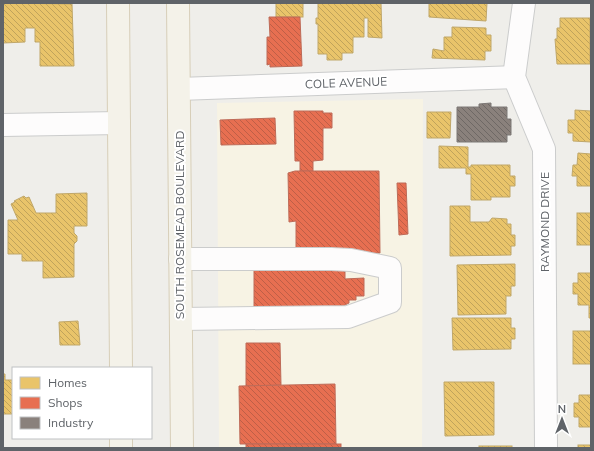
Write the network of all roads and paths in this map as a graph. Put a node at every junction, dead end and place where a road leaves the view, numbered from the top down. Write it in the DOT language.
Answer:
graph roads {
  1 [pos="118,3"];
  2 [pos="178,3"];
  3 [pos="524,3"];
  4 [pos="514,77"];
  5 [pos="179,89"];
  6 [pos="120,123"];
  7 [pos="3,125"];
  8 [pos="180,259"];
  9 [pos="181,319"];
  10 [pos="121,367"];
  11 [pos="182,448"];
  12 [pos="546,448"];
  1 -- 6 [label="main road"];
  2 -- 5 [label="main road, SOUTH ROSEMEAD BOULEVARD"];
  3 -- 4 [label="street"];
  4 -- 5 [label="street, COLE AVENUE"];
  4 -- 12 [label="street, RAYMOND DRIVE"];
  5 -- 8 [label="main road, SOUTH ROSEMEAD BOULEVARD"];
  6 -- 7 [label="street"];
  6 -- 10 [label="main road"];
  8 -- 9 [label="main road, SOUTH ROSEMEAD BOULEVARD"];
  8 -- 9 [label="street"];
  9 -- 11 [label="main road, SOUTH ROSEMEAD BOULEVARD"];
}
